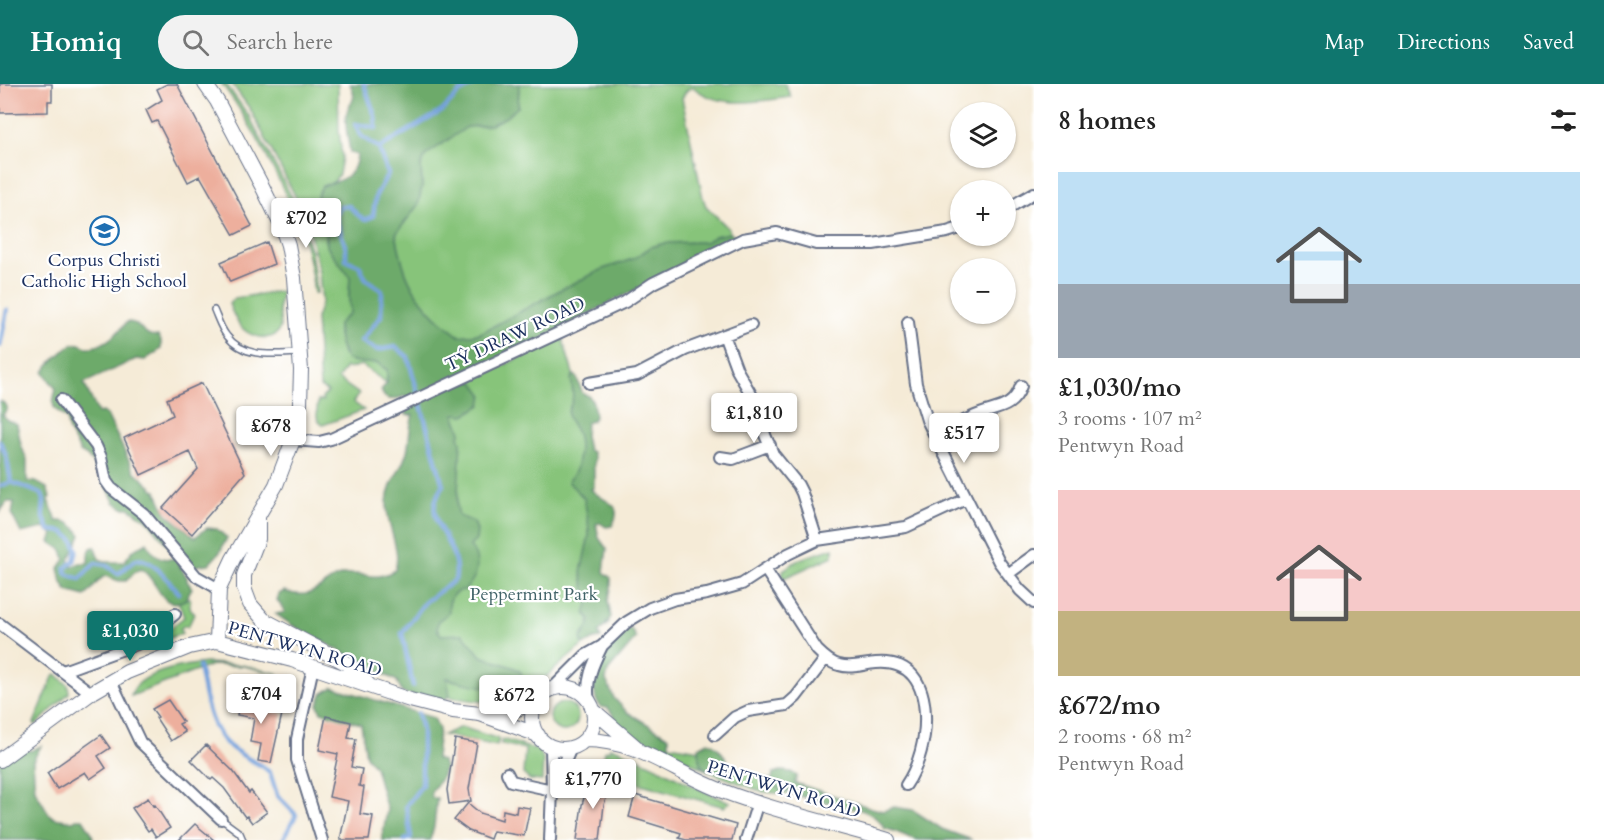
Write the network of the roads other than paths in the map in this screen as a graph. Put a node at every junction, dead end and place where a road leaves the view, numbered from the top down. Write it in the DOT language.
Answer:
graph roads {
  1 [pos="205,84"];
  2 [pos="1034,193"];
  3 [pos="1016,204"];
  4 [pos="950,231"];
  5 [pos="214,310"];
  6 [pos="908,322"];
  7 [pos="751,325"];
  8 [pos="724,335"];
  9 [pos="301,353"];
  10 [pos="589,382"];
  11 [pos="1021,386"];
  12 [pos="61,400"];
  13 [pos="935,435"];
  14 [pos="294,440"];
  15 [pos="770,445"];
  16 [pos="720,457"];
  17 [pos="966,499"];
  18 [pos="258,514"];
  19 [pos="817,540"];
  20 [pos="1034,555"];
  21 [pos="765,569"];
  22 [pos="1008,574"];
  23 [pos="219,590"];
  24 [pos="1034,603"];
  25 [pos="175,614"];
  26 [pos="0,624"];
  27 [pos="217,641"];
  28 [pos="602,645"];
  29 [pos="826,658"];
  30 [pos="313,667"];
  31 [pos="63,671"];
  32 [pos="111,681"];
  33 [pos="371,687"];
  34 [pos="551,690"];
  35 [pos="91,693"];
  36 [pos="537,701"];
  37 [pos="591,706"];
  38 [pos="480,714"];
  39 [pos="538,735"];
  40 [pos="715,735"];
  41 [pos="585,740"];
  42 [pos="551,747"];
  43 [pos="571,748"];
  44 [pos="640,750"];
  45 [pos="0,760"];
  46 [pos="507,773"];
  47 [pos="906,785"];
  48 [pos="552,790"];
  49 [pos="758,802"];
  50 [pos="221,819"];
  51 [pos="243,840"];
  52 [pos="322,840"];
  53 [pos="550,840"];
  54 [pos="746,840"];
  55 [pos="888,840"];
  1 -- 9 [label="street"];
  2 -- 3 [label="street"];
  4 -- 14 [label="street, TŶ DRAW ROAD"];
  5 -- 9 [label="lane"];
  6 -- 13 [label="street"];
  7 -- 8 [label="street"];
  8 -- 10 [label="street"];
  8 -- 15 [label="street"];
  9 -- 14 [label="street"];
  11 -- 13 [label="street"];
  12 -- 23 [label="street"];
  13 -- 17 [label="street"];
  14 -- 18 [label="street"];
  15 -- 16 [label="street"];
  15 -- 19 [label="street"];
  17 -- 19 [label="street"];
  17 -- 22 [label="street"];
  18 -- 23 [label="street"];
  18 -- 33 [label="street"];
  19 -- 21 [label="street"];
  20 -- 22 [label="street"];
  21 -- 28 [label="street"];
  21 -- 29 [label="street"];
  22 -- 24 [label="street"];
  23 -- 27 [label="street"];
  25 -- 31 [label="street"];
  26 -- 31 [label="street"];
  27 -- 30 [label="street, PENTWYN ROAD"];
  27 -- 32 [label="street, PENTWYN ROAD"];
  28 -- 34 [label="street"];
  28 -- 37 [label="street"];
  29 -- 40 [label="street"];
  29 -- 47 [label="street"];
  30 -- 33 [label="street, PENTWYN ROAD"];
  30 -- 52 [label="street"];
  31 -- 35 [label="street"];
  32 -- 35 [label="street, PENTWYN ROAD"];
  32 -- 50 [label="street"];
  33 -- 38 [label="street, PENTWYN ROAD"];
  34 -- 36 [label="street"];
  34 -- 37 [label="street"];
  35 -- 45 [label="street, PENTWYN ROAD"];
  36 -- 38 [label="street, PENTWYN ROAD"];
  36 -- 39 [label="street"];
  37 -- 41 [label="street"];
  37 -- 44 [label="street, PENTWYN ROAD"];
  38 -- 39 [label="street, PENTWYN ROAD"];
  39 -- 42 [label="street"];
  41 -- 43 [label="street"];
  41 -- 44 [label="street, PENTWYN ROAD"];
  42 -- 43 [label="street"];
  42 -- 48 [label="street"];
  43 -- 48 [label="street"];
  44 -- 49 [label="street, PENTWYN ROAD"];
  46 -- 48 [label="street"];
  48 -- 53 [label="street"];
  49 -- 54 [label="street"];
  49 -- 55 [label="street, PENTWYN ROAD"];
  50 -- 51 [label="lane"];
}
